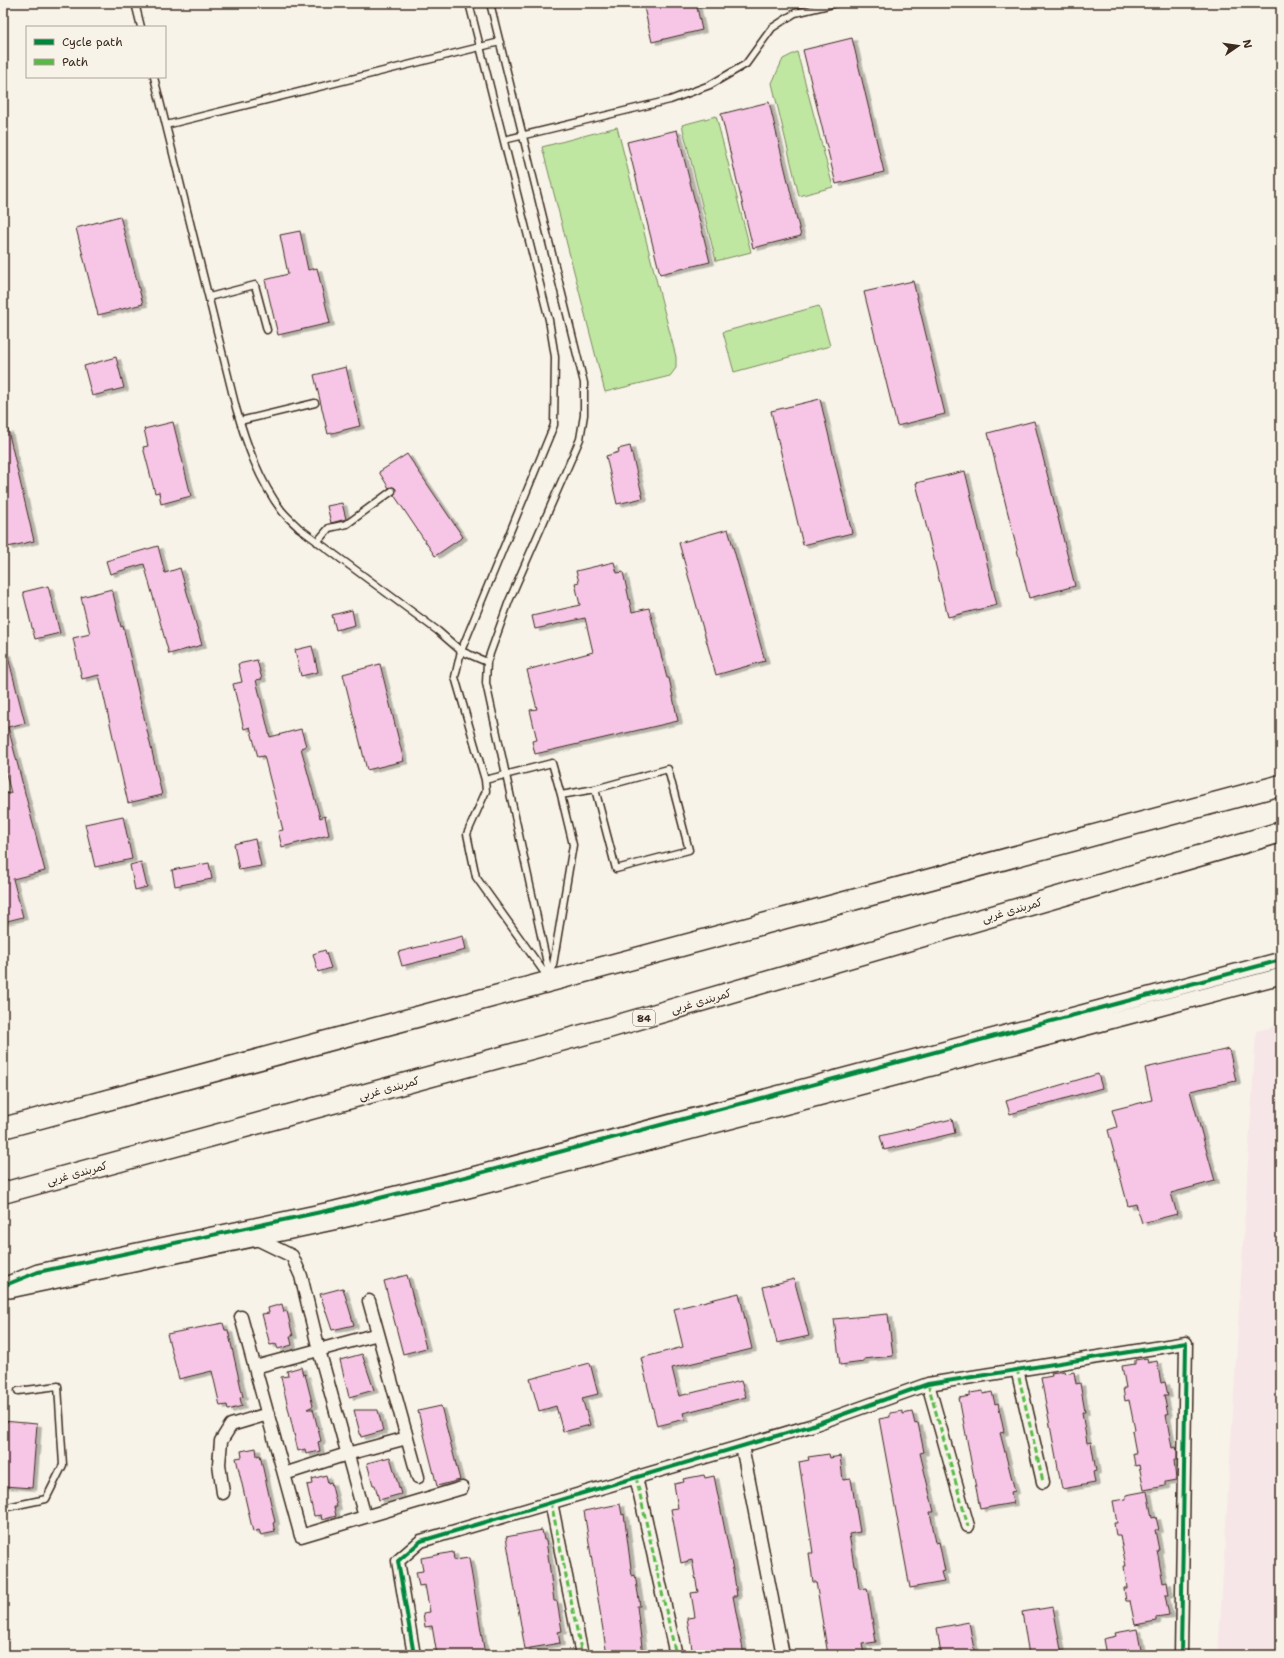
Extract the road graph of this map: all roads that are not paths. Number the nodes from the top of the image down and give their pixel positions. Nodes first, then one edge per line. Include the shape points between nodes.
1 (135, 3) edge
2 (469, 3) edge
3 (490, 3) edge
4 (837, 3) edge
5 (141, 26) edge
6 (500, 42) junction
7 (480, 46) junction
8 (154, 78) edge
9 (166, 125) junction
10 (523, 135) junction
11 (504, 140) junction
12 (209, 297) junction
13 (267, 330) dead end
14 (315, 402) dead end
15 (240, 421) junction
16 (392, 491) dead end
17 (317, 542) junction
18 (461, 651) junction
19 (487, 662) junction
20 (504, 774) junction
21 (485, 780) junction
22 (1281, 785) edge
23 (595, 789) junction
24 (561, 795) junction
25 (1281, 832) edge
26 (1281, 960) edge
27 (1281, 976) edge
28 (550, 980) junction
29 (3, 1128) edge
30 (3, 1193) edge
31 (257, 1238) junction
32 (3, 1286) edge
33 (3, 1291) edge
34 (369, 1301) dead end
35 (241, 1317) dead end
36 (378, 1334) junction
37 (318, 1350) junction
38 (255, 1367) junction
39 (1017, 1369) junction
40 (928, 1384) junction
41 (18, 1391) dead end
42 (268, 1414) junction
43 (407, 1438) junction
44 (742, 1446) junction
45 (347, 1454) junction
46 (284, 1474) junction
47 (418, 1477) dead end
48 (636, 1477) junction
49 (1043, 1482) dead end
50 (462, 1488) dead end
51 (223, 1493) dead end
52 (551, 1502) junction
53 (3, 1508) edge
54 (365, 1517) junction
55 (968, 1526) dead end
56 (414, 1655) edge
57 (582, 1655) edge
58 (676, 1655) edge
59 (783, 1655) edge
60 (1181, 1655) edge

1 - 5 lane
2 - 7 lane
3 - 6 lane
4 - 10 lane via 789,16 772,28 746,64 710,85 670,100
6 - 7 lane
6 - 10 lane
7 - 9 lane
7 - 11 lane
8 - 9 lane
9 - 12 lane
10 - 11 lane
10 - 19 lane via 584,383 584,415 580,439 509,601
11 - 18 lane via 549,320 555,357 554,425
12 - 13 lane via 255,285
12 - 15 lane
14 - 15 lane
15 - 17 lane via 249,449 282,511
16 - 17 lane via 347,524 329,528
17 - 18 lane via 438,631
18 - 19 lane
18 - 21 lane via 455,677
19 - 20 lane via 486,683
20 - 21 lane
20 - 24 lane via 552,763
20 - 28 lane
21 - 28 lane via 486,791 468,834 476,877
22 - 28 highway
23 - 23 lane via 668,769 689,850 616,869
23 - 24 lane
24 - 28 lane via 573,845
25 - 30 highway, کمربندی غربی / 84 via 608,1028
26 - 32 street via 465,1177 328,1210 38,1272
27 - 31 street via 468,1190
28 - 29 highway
31 - 33 street
31 - 37 street via 292,1256 301,1276
34 - 36 street
35 - 38 street
36 - 37 street
36 - 43 street
37 - 38 street
37 - 45 street
38 - 42 street
39 - 40 street
39 - 49 street
39 - 60 street via 1186,1343
40 - 44 street via 810,1426
40 - 55 street
41 - 53 lane via 58,1386 63,1465 46,1499
42 - 46 street
42 - 51 street via 231,1425 221,1441 219,1464
43 - 45 street
43 - 47 street
44 - 48 street
44 - 59 street
45 - 46 street
45 - 54 street
46 - 54 street via 301,1536
48 - 52 street
48 - 58 street
50 - 54 street
52 - 56 street via 421,1540 398,1561
52 - 57 street

